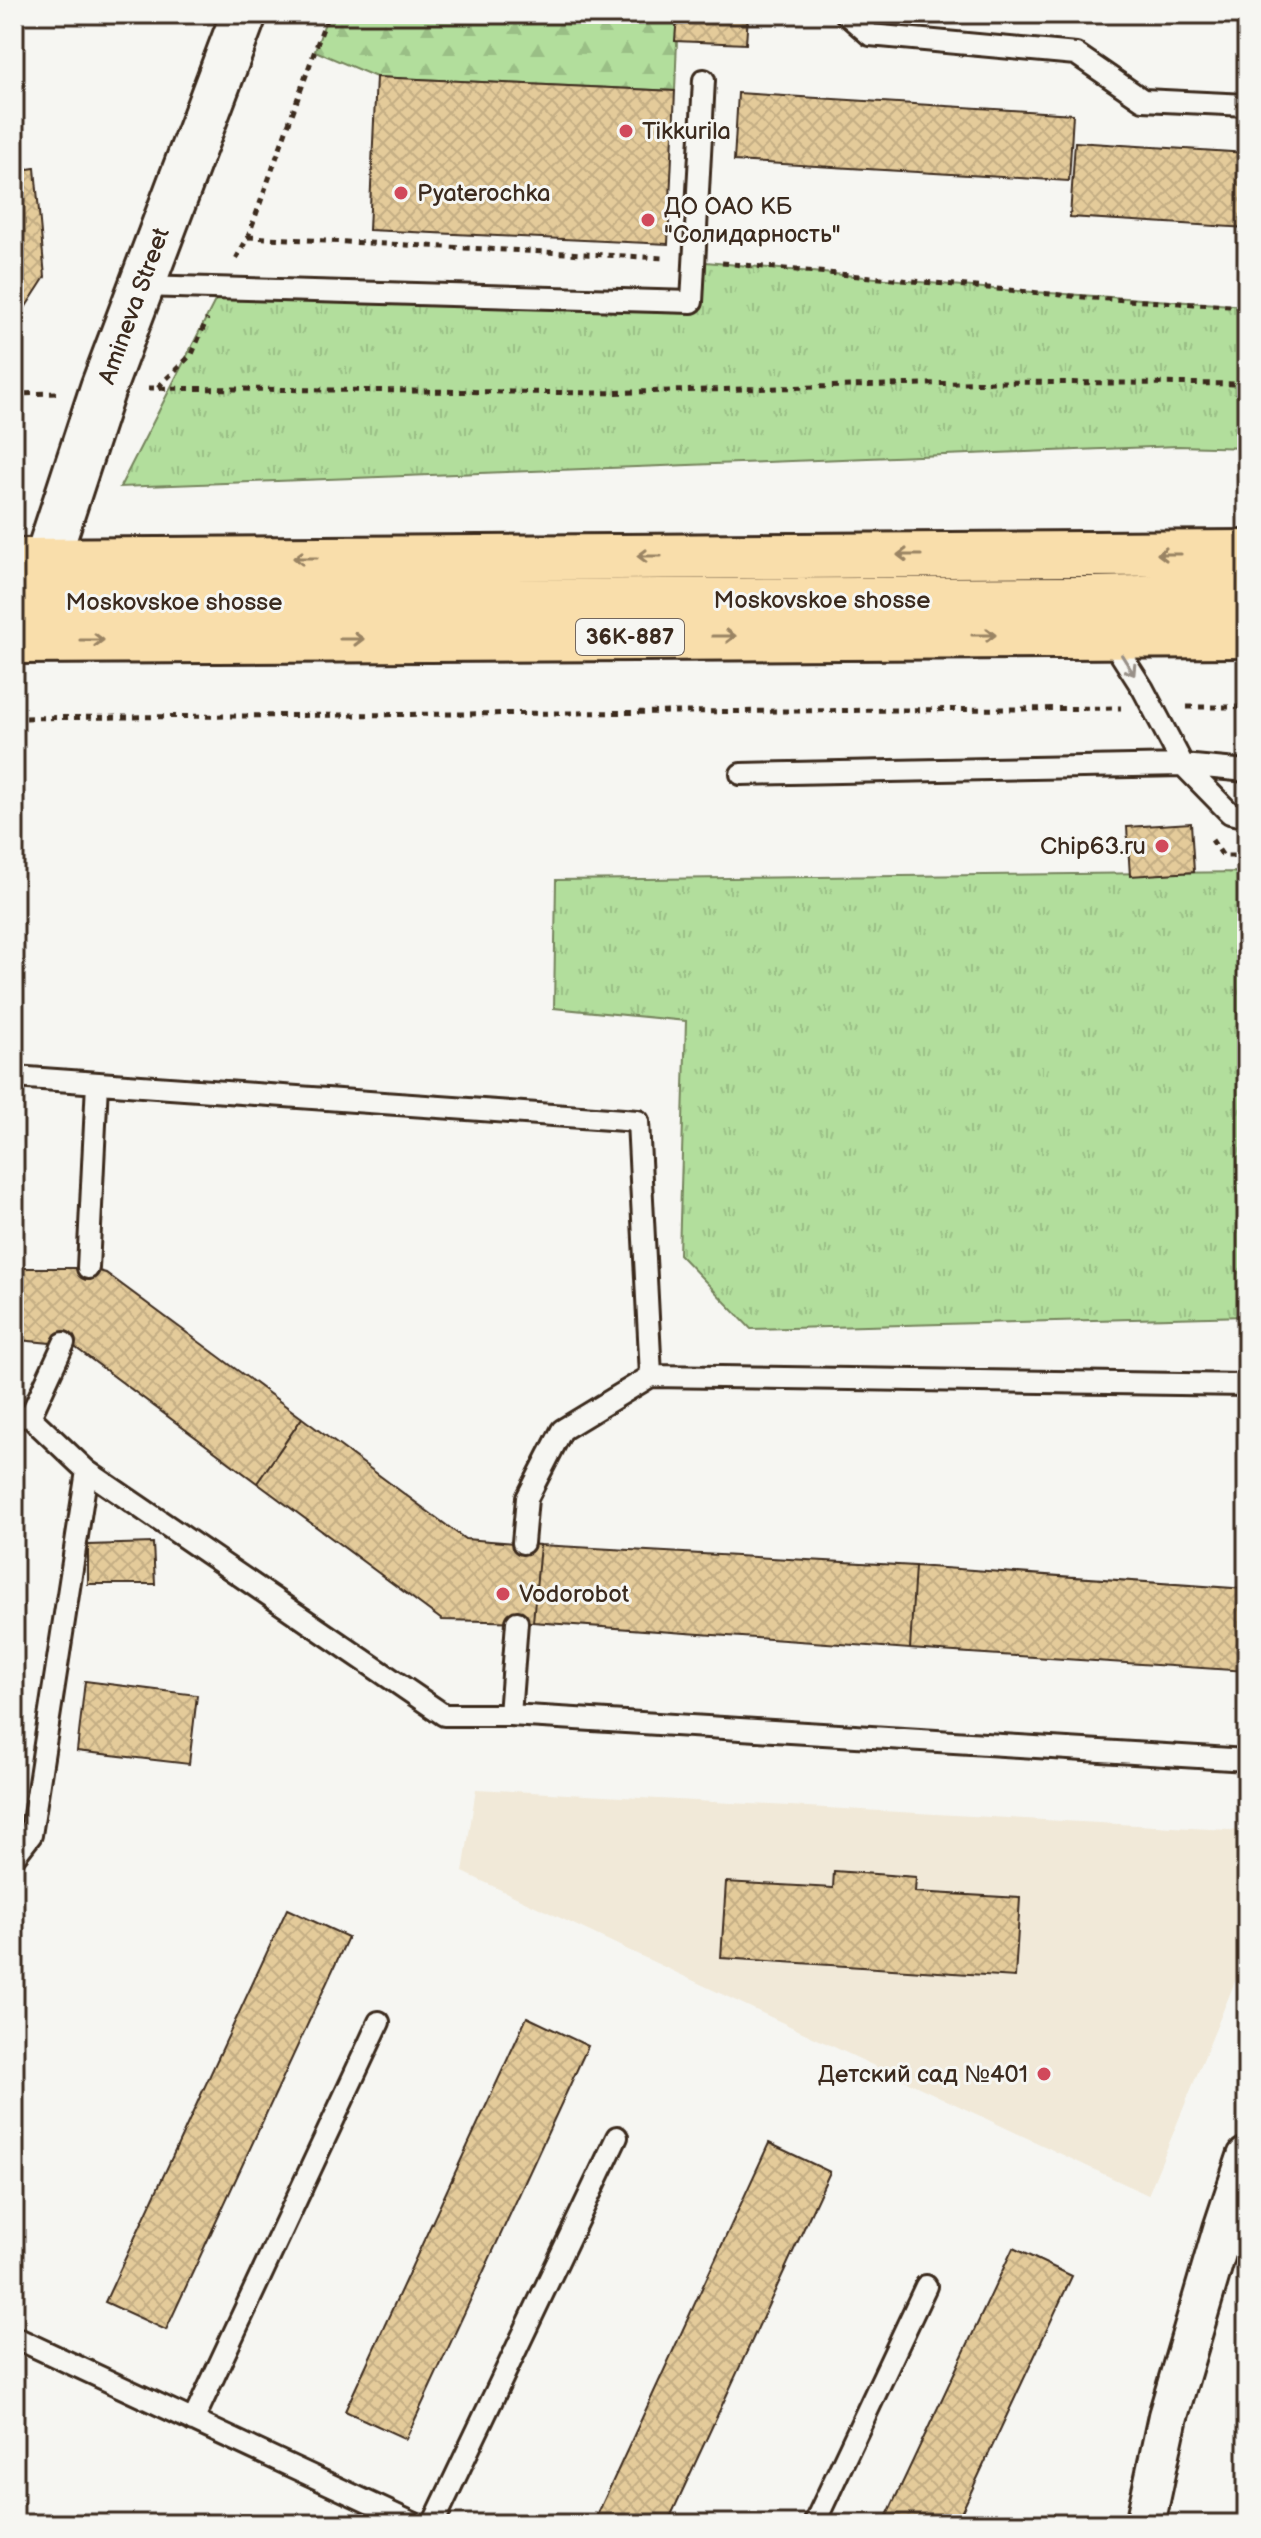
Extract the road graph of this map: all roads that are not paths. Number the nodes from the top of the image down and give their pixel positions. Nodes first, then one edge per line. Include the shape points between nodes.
1 (244, 14) edge
2 (846, 14) edge
3 (704, 80) dead end
4 (1247, 105) edge
5 (141, 286) junction
6 (1247, 553) edge
7 (30, 560) edge
8 (1247, 596) edge
9 (26, 604) edge
10 (1097, 617) junction
11 (1247, 635) edge
12 (14, 641) edge
13 (1183, 765) junction
14 (1247, 771) edge
15 (741, 774) dead end
16 (1247, 817) edge
17 (14, 1077) edge
18 (97, 1083) junction
19 (88, 1268) dead end
20 (64, 1343) dead end
21 (651, 1376) junction
22 (1247, 1385) edge
23 (22, 1416) edge
24 (87, 1471) junction
25 (523, 1543) dead end
26 (517, 1622) dead end
27 (510, 1715) junction
28 (1247, 1760) edge
29 (23, 1834) edge
30 (14, 1857) edge
31 (379, 2022) dead end
32 (617, 2137) dead end
33 (1247, 2157) edge
34 (926, 2286) dead end
35 (14, 2337) edge
36 (193, 2421) junction
37 (415, 2524) edge
38 (433, 2524) edge
39 (814, 2524) edge
40 (1145, 2524) edge

1 - 5 street, Amineva Street
2 - 4 lane via 870,35 1076,54 1143,100
3 - 5 lane via 692,302
5 - 7 street, Amineva Street
6 -> 7 main road, Moskovskoe shosse
7 - 9 street, Amineva Street
8 - 10 main road, Moskovskoe shosse / 36К-887
9 - 10 main road, Moskovskoe shosse / 36К-887
10 - 11 main road, Moskovskoe shosse / 36К-887
12 -> 10 main road, Moskovskoe shosse / 36К-887
10 -> 13 lane
13 - 14 lane
13 - 15 lane
13 - 16 lane via 1230,813
17 - 18 lane
18 - 19 lane
18 - 21 lane via 638,1121
20 - 23 lane
21 - 22 lane
21 - 25 lane via 562,1430 527,1498
23 - 24 lane
24 - 27 lane via 444,1715
24 - 29 lane
26 - 27 lane
27 - 28 lane
29 - 30 lane
31 - 36 lane
32 - 38 lane
33 - 40 street via 1172,2402
34 - 39 lane
35 - 36 lane
36 - 37 lane

